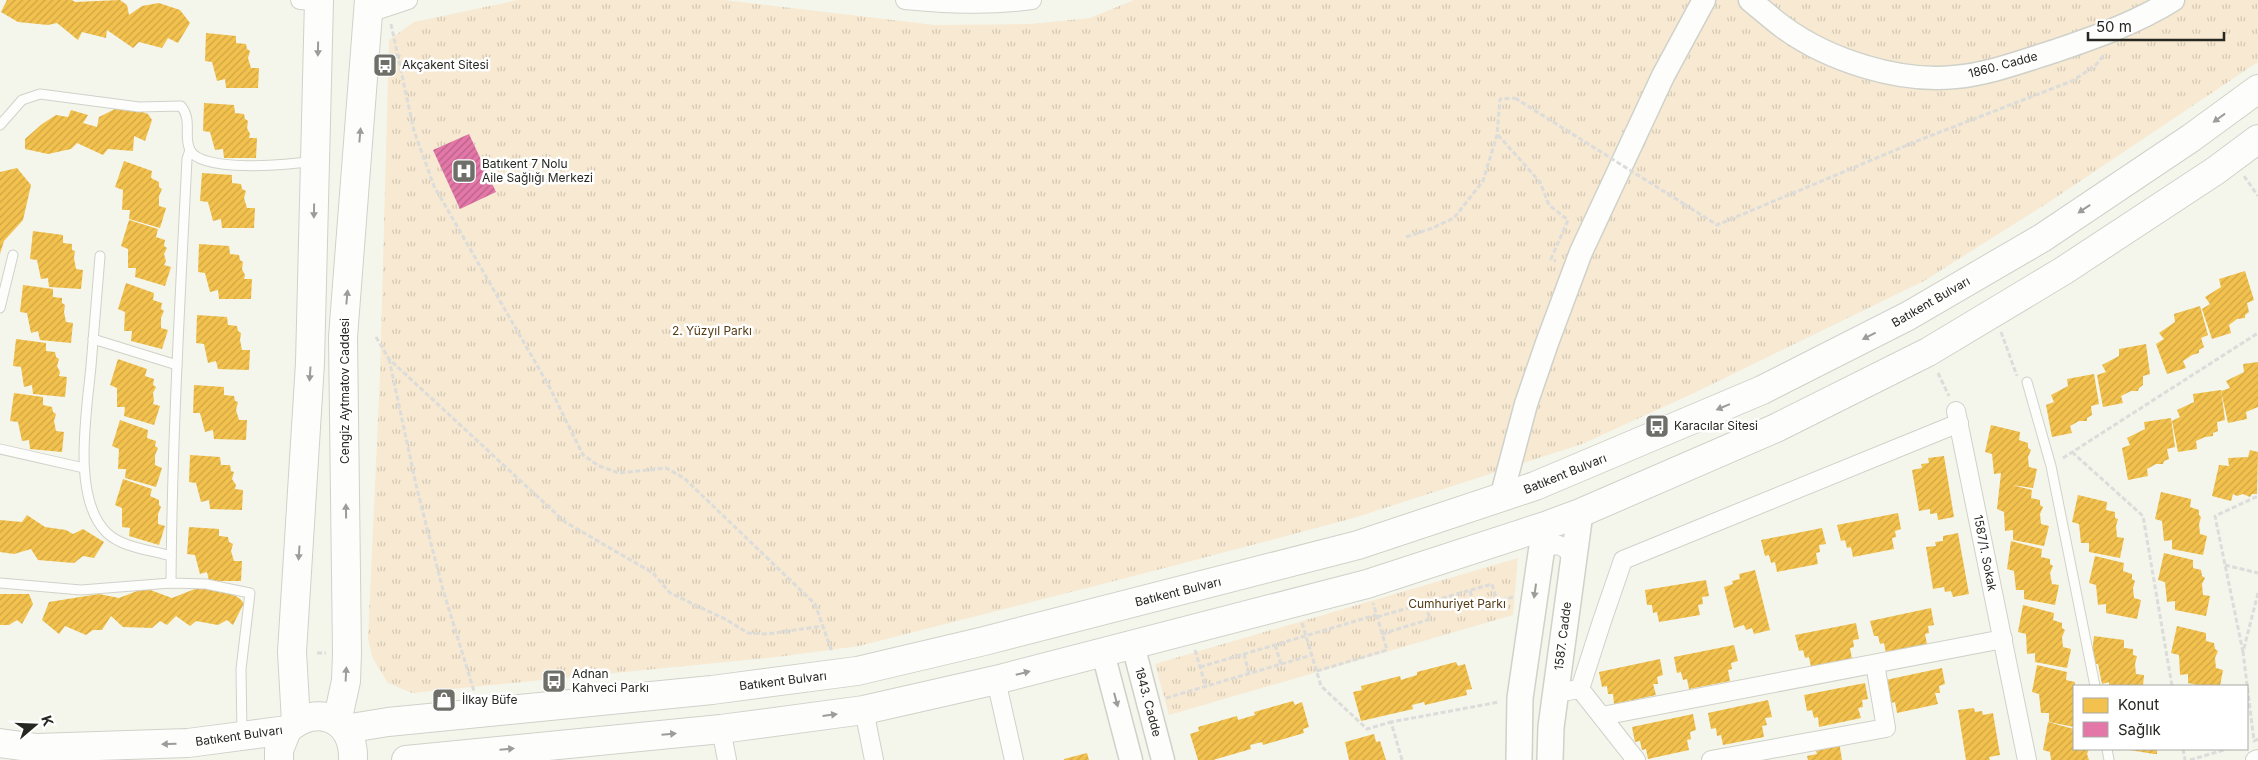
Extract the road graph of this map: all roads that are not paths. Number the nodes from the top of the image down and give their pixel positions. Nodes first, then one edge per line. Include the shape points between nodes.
1 (313, 0) edge
2 (408, 0) edge
3 (905, 0) edge
4 (1032, 0) edge
5 (1704, 0) edge
6 (1750, 0) edge
7 (2173, 0) edge
8 (944, 2) edge
9 (377, 12) edge
10 (2258, 89) edge
11 (0, 125) edge
12 (2258, 139) edge
13 (190, 150) junction
14 (315, 161) junction
15 (13, 255) dead end
16 (100, 256) dead end
17 (0, 308) edge
18 (93, 339) junction
19 (178, 365) junction
20 (2024, 383) road end
21 (0, 449) edge
22 (84, 468) junction
23 (1502, 498) junction
24 (1580, 513) junction
25 (1545, 526) junction
26 (171, 556) junction
27 (1540, 558) junction
28 (1572, 563) junction
29 (0, 583) edge
30 (171, 584) junction
31 (2003, 640) junction
32 (1132, 645) junction
33 (1103, 652) junction
34 (1875, 664) junction
35 (996, 680) junction
36 (2095, 685) edge
37 (1580, 689) junction
38 (1555, 693) junction
39 (864, 710) junction
40 (1602, 716) junction
41 (341, 725) junction
42 (291, 726) junction
43 (720, 729) junction
44 (242, 737) junction
45 (0, 743) edge
46 (279, 760) edge
47 (353, 760) edge
48 (406, 760) edge
49 (727, 760) edge
50 (874, 760) edge
51 (1014, 760) edge
52 (1132, 760) edge
53 (1163, 760) edge
54 (1519, 760) edge
55 (1550, 760) edge
56 (1636, 760) edge
57 (1711, 760) edge
58 (2027, 760) edge

1 -> 14 main road
2 - 9 street
3 - 8 street
4 - 8 street via 983,5
5 - 23 street via 1663,76 1581,252 1529,395
6 - 7 street, 1860. Cadde via 1784,28 1854,63 1935,78 1981,72 2042,55 2123,26
41 -> 9 main road, Cengiz Aytmatov Caddesi via 347,653 344,337
10 -> 23 main road, Batıkent Bulvarı via 2042,238 1908,316 1762,390 1568,474
11 - 13 lane via 22,100 40,94 139,107 181,106 188,119
12 - 24 main road via 2079,261 1928,352 1776,428
13 - 14 lane via 199,159 241,166
13 - 19 lane via 187,158
14 -> 42 main road via 310,363 292,652
15 - 17 lane
16 - 18 lane
18 - 19 lane
18 - 22 lane via 84,430
19 - 26 lane
20 - 36 lane via 2051,466
21 - 22 lane
22 - 26 lane via 96,516 106,532 121,542
23 - 41 main road, Batıkent Bulvarı via 1358,545 857,671 712,690
24 - 25 main road
24 - 28 main road, 1587. Cadde
25 - 27 main road
25 - 32 main road via 1367,584
26 - 30 lane
27 - 28 street via 1549,546 1559,545 1569,551
27 -> 54 main road via 1520,698
28 - 38 main road, 1587. Cadde
29 - 30 lane via 80,590
30 - 44 lane via 206,584 250,593 241,669
31 - 34 street
31 - 37 street, 1587/1. Sokak via 1958,417 1624,560
31 - 58 street, 1587/1. Sokak
32 - 33 main road
32 - 53 street, 1843. Cadde
35 -> 33 main road
33 -> 52 street
34 - 40 street
34 - 57 street via 1886,728
35 - 39 main road
35 - 51 street
37 - 38 street
37 - 40 street
38 - 55 main road, 1587. Cadde
43 -> 39 main road
39 - 50 street
40 - 56 street
41 - 42 main road, Batıkent Bulvarı via 316,716
41 - 47 main road via 350,735
42 - 44 main road, Batıkent Bulvarı
42 - 46 main road via 279,750
48 -> 43 main road
43 - 49 street
44 -> 45 main road, Batıkent Bulvarı via 188,743 37,748

